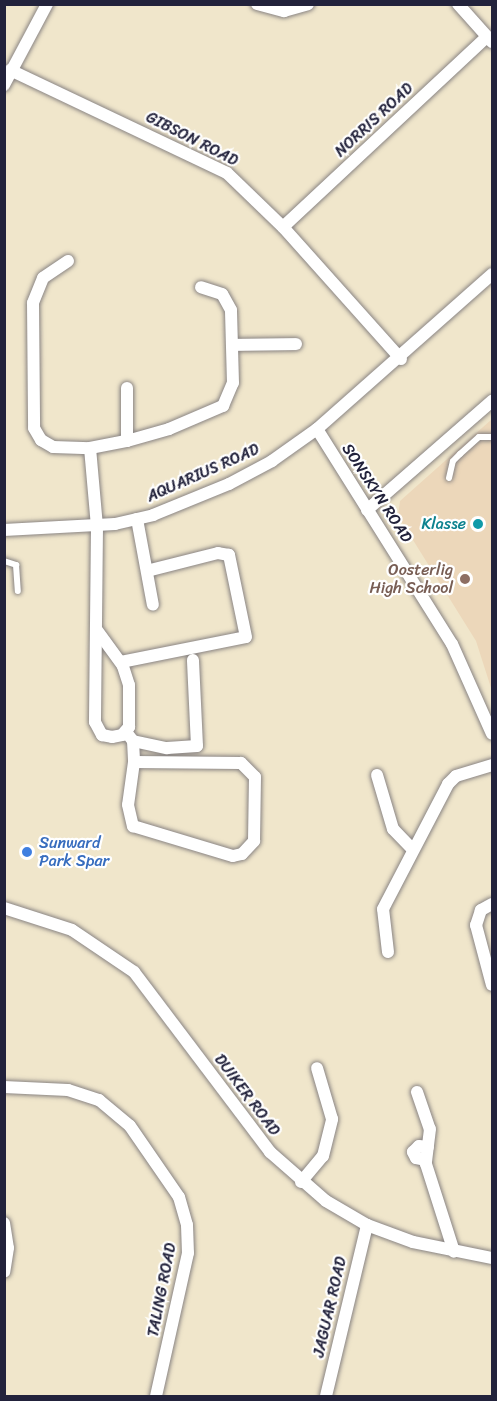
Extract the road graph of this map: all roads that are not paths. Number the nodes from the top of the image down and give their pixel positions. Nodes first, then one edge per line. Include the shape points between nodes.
1 (46, 4) edge
2 (257, 4) edge
3 (308, 4) edge
4 (458, 4) edge
5 (490, 40) edge
6 (10, 70) junction
7 (4, 85) edge
8 (283, 227) junction
9 (68, 261) dead end
10 (492, 274) edge
11 (201, 287) dead end
12 (296, 344) dead end
13 (233, 345) junction
14 (401, 358) junction
15 (127, 388) dead end
16 (492, 400) edge
17 (317, 429) junction
18 (492, 437) edge
19 (128, 441) junction
20 (90, 448) junction
21 (449, 478) dead end
22 (368, 510) junction
23 (137, 519) junction
24 (96, 527) junction
25 (4, 530) edge
26 (4, 561) edge
27 (147, 571) junction
28 (18, 591) dead end
29 (153, 605) dead end
30 (96, 628) junction
31 (193, 660) dead end
32 (121, 662) junction
33 (492, 734) edge
34 (129, 736) junction
35 (134, 762) junction
36 (492, 765) edge
37 (377, 776) dead end
38 (413, 850) junction
39 (492, 904) edge
40 (4, 908) edge
41 (388, 952) dead end
42 (492, 985) edge
43 (317, 1068) dead end
44 (4, 1087) edge
45 (417, 1092) dead end
46 (301, 1182) junction
47 (4, 1223) edge
48 (367, 1225) junction
49 (454, 1252) junction
50 (492, 1258) edge
51 (4, 1272) edge
52 (156, 1396) edge
53 (326, 1396) edge

1 - 6 street
2 - 3 street via 284,11
4 - 5 street
5 - 8 street, NORRIS ROAD
6 - 7 street
6 - 8 street, GIBSON ROAD via 218,168
8 - 14 street, GIBSON ROAD
9 - 20 street via 43,278 35,294 33,420 36,434 46,444
10 - 14 street, AQUARIUS ROAD
11 - 13 street via 218,291 229,303
12 - 13 street
13 - 19 street via 233,383 223,406
14 - 17 street, AQUARIUS ROAD
15 - 19 street
16 - 22 street
17 - 22 street, SONSKYN ROAD
17 - 23 street, AQUARIUS ROAD via 272,461 228,484
18 - 21 lane via 479,437 460,454 453,461
19 - 20 street
20 - 24 street
22 - 33 street, SONSKYN ROAD via 453,644
23 - 24 street, AQUARIUS ROAD
23 - 27 street
24 - 25 street, AQUARIUS ROAD
24 - 30 street
26 - 28 lane via 16,565
27 - 29 street
27 - 32 street via 218,553 228,555 246,637
30 - 32 street
30 - 34 street via 96,728 108,737
31 - 34 street via 197,746 167,748
32 - 34 street via 127,676
34 - 35 street
35 - 35 street via 241,763 255,777 254,841 242,854 233,856 133,826 128,805
36 - 38 street via 453,778
37 - 38 street via 393,829
38 - 41 street via 383,909
39 - 42 street via 481,910 476,925
40 - 46 street, DUIKER ROAD via 72,930 134,972 241,1118
43 - 46 street via 332,1119 322,1156
44 - 52 street, TALING ROAD via 68,1090 99,1100 130,1126 179,1197 187,1225 188,1253
45 - 49 street via 430,1129 427,1153
46 - 48 street, DUIKER ROAD
47 - 51 street via 8,1248
48 - 49 street, DUIKER ROAD
48 - 53 street, JAGUAR ROAD
49 - 50 street, DUIKER ROAD

